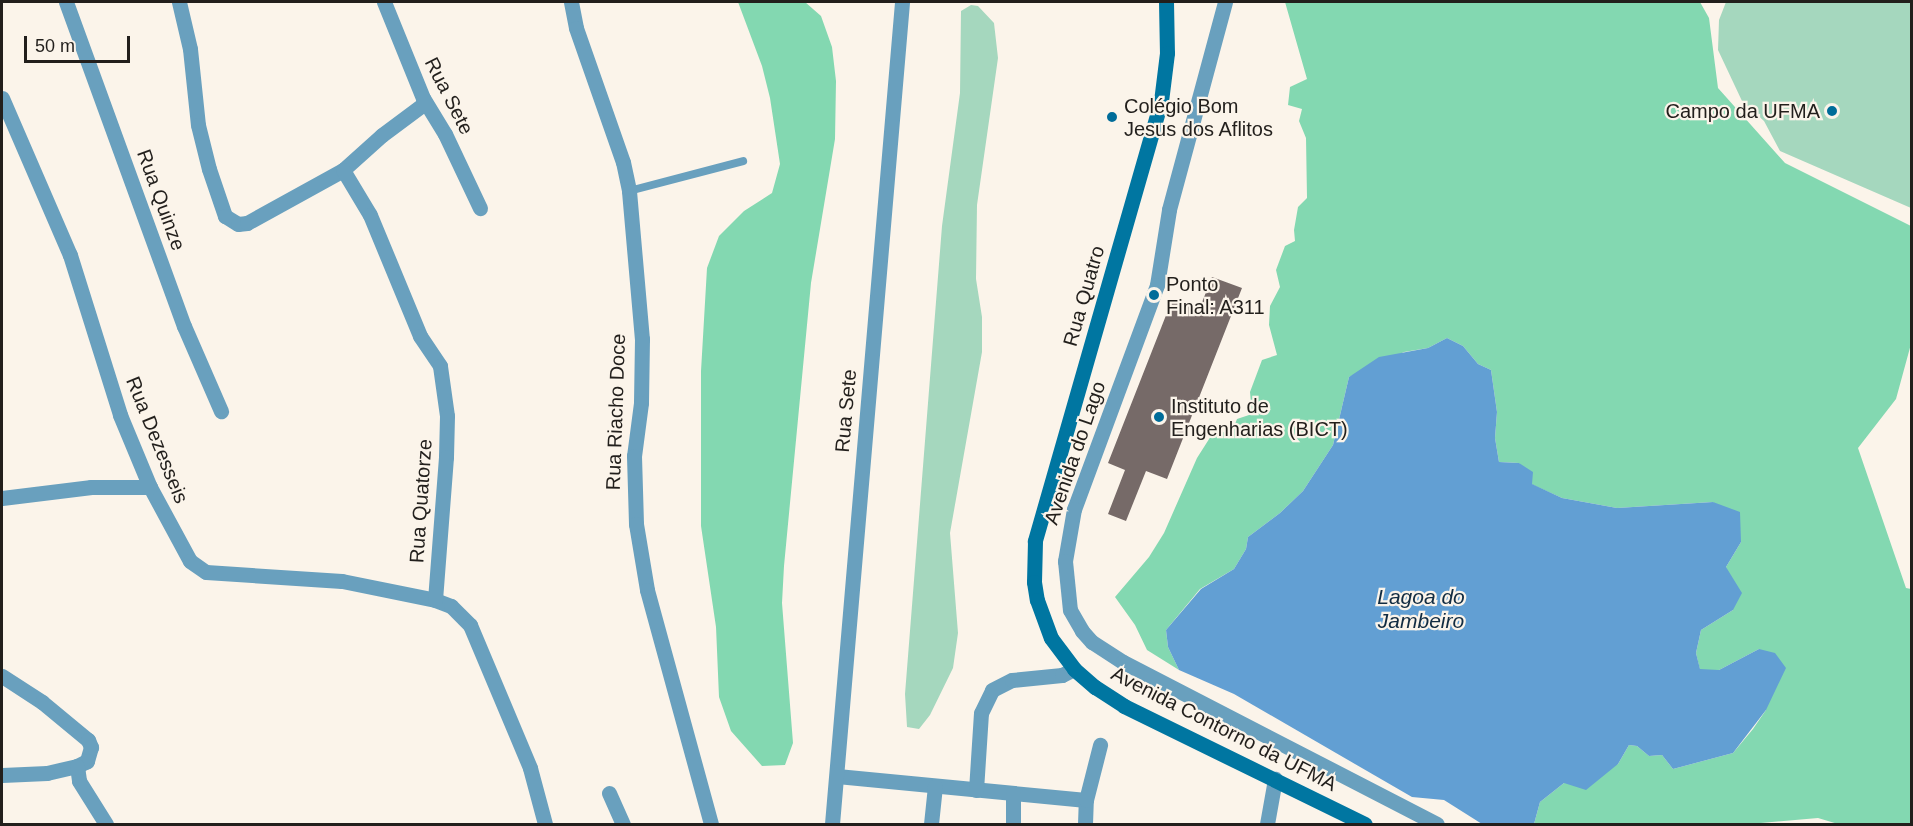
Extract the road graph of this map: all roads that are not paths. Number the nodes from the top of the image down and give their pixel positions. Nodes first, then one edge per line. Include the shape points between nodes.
1 (66, 2) edge
2 (179, 2) edge
3 (384, 2) edge
4 (571, 2) edge
5 (902, 2) edge
6 (1166, 2) edge
7 (1226, 2) edge
8 (2, 98) edge
9 (425, 103) junction
10 (743, 161) dead end
11 (343, 170) junction
12 (629, 191) junction
13 (480, 208) dead end
14 (221, 411) dead end
15 (150, 487) junction
16 (2, 498) edge
17 (435, 600) junction
18 (1037, 600) joint
19 (1074, 669) junction
20 (2, 676) edge
21 (1100, 745) dead end
22 (77, 766) junction
23 (2, 775) edge
24 (837, 776) junction
25 (1275, 779) junction
26 (935, 786) junction
27 (976, 790) junction
28 (609, 793) dead end
29 (1013, 793) junction
30 (1086, 800) junction
31 (1350, 821) edge
32 (106, 825) edge
33 (545, 825) edge
34 (623, 825) edge
35 (711, 825) edge
36 (832, 825) edge
37 (931, 825) edge
38 (1013, 825) edge
39 (1085, 825) edge
40 (1267, 825) edge
41 (1365, 825) edge
42 (1437, 825) edge

1 - 14 street, Rua Quinze via 184,326
2 - 11 street via 190,49 198,125 225,216 238,224 247,224
3 - 9 street, Rua Sete
4 - 12 street, Rua Riacho Doce
5 - 24 street, Rua Sete
6 - 18 main road, Rua Quatro via 1167,53 1161,101 1039,524 1033,559
7 - 42 street, Avenida do Lago via 1169,210 1157,285 1074,509 1065,561 1067,598 1082,631 1115,657
8 - 15 street, Rua Dezesseis via 70,255 120,415
9 - 11 street
9 - 13 street, Rua Sete via 445,134
10 - 12 lane
11 - 17 street, Rua Quatorze via 370,215 420,336 440,366 447,416
12 - 35 street, Rua Riacho Doce via 642,339 641,403 634,456 636,525 647,590
15 - 16 street via 91,488
15 - 17 street, Rua Dezesseis via 183,551 200,571 342,581
17 - 33 street via 451,606 470,625 530,768
18 - 19 main road, Avenida Contorno da UFMA via 1052,638
19 - 25 main road, Avenida Contorno da UFMA via 1124,706
19 - 27 street via 1062,675 1012,680 992,690 981,713
20 - 22 street via 42,702 88,741 90,755
21 - 30 street
22 - 23 street
22 - 32 street via 79,781
24 - 26 street
24 - 36 street, Rua Sete
25 - 31 main road, Avenida Contorno da UFMA
25 - 40 street
26 - 27 street
26 - 37 street
27 - 29 street
28 - 34 street
29 - 30 street
29 - 38 street
30 - 39 street
31 - 41 main road, Avenida Contorno da UFMA

